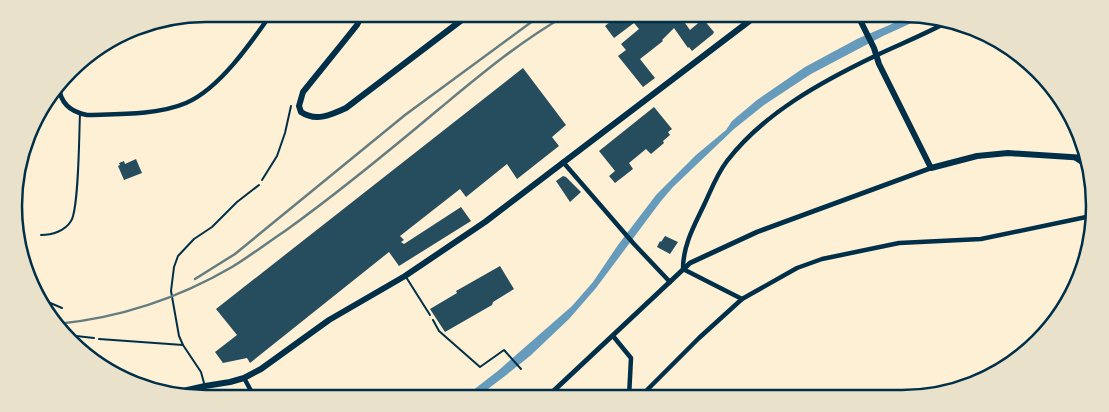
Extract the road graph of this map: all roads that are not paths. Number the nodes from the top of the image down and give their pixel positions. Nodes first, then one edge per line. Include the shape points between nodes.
1 (266, 22) edge
2 (357, 22) edge
3 (459, 22) edge
4 (748, 22) edge
5 (861, 22) edge
6 (940, 26) edge
7 (876, 55) junction
8 (61, 93) edge
9 (80, 114) junction
10 (1075, 158) junction
11 (1080, 158) edge
12 (563, 162) junction
13 (1081, 162) edge
14 (931, 168) junction
15 (258, 185) road end
16 (1086, 217) edge
17 (41, 235) dead end
18 (683, 269) junction
19 (405, 276) junction
20 (670, 282) junction
21 (742, 300) junction
22 (430, 315) road end
23 (613, 336) junction
24 (99, 339) road end
25 (183, 345) junction
26 (244, 378) junction
27 (205, 386) junction
28 (192, 389) edge
29 (251, 390) edge
30 (556, 390) edge
31 (629, 390) edge
32 (647, 390) edge

1 - 9 street via 252,42 207,91 186,103 154,111
2 - 3 main road via 303,92 301,112 314,117 346,108
4 - 12 main road
5 - 7 main road
6 - 7 street
7 - 14 main road
7 - 18 street via 827,80 781,110 748,137 717,177 687,240
8 - 9 street via 67,107
9 - 17 lane via 72,218 60,231
10 - 11 main road
10 - 13 street
10 - 14 main road via 1008,153 977,156
12 - 19 main road via 486,222
12 - 20 street
14 - 18 street via 757,232
15 - 25 lane via 178,256 172,291
16 - 21 street via 981,238 899,244 822,259 798,268
18 - 20 street
18 - 21 street
19 - 22 lane
19 - 26 main road via 338,314
20 - 23 street
21 - 32 street
23 - 30 street
23 - 31 street via 631,358
24 - 25 lane
25 - 27 lane via 201,372
26 - 27 main road
26 - 29 street
27 - 28 main road

